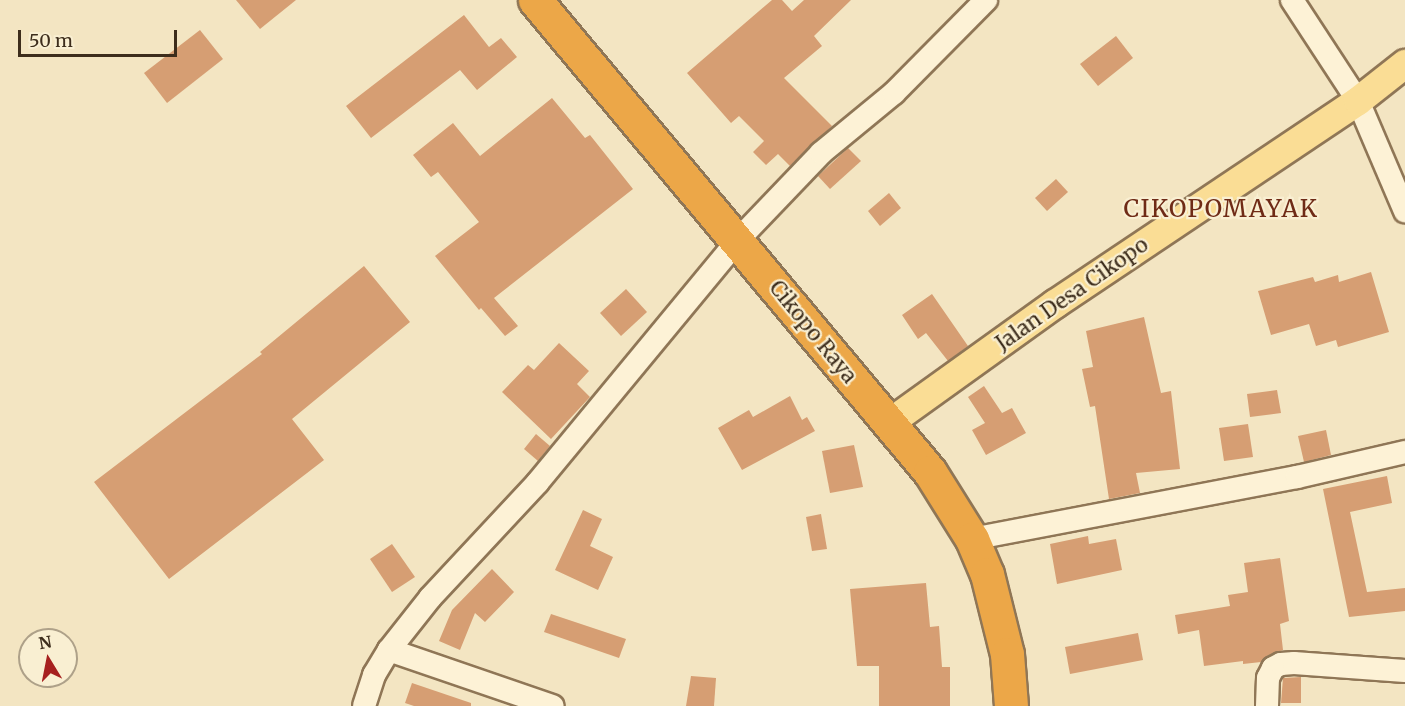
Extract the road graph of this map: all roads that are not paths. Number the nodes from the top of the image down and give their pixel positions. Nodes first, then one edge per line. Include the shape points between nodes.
1 (535, 0) edge
2 (986, 0) edge
3 (1292, 0) edge
4 (1405, 64) edge
5 (1358, 101) junction
6 (1405, 211) edge
7 (738, 240) junction
8 (888, 424) junction
9 (1405, 452) edge
10 (972, 539) junction
11 (389, 651) junction
12 (1405, 671) edge
13 (364, 706) edge
14 (553, 706) edge
15 (1011, 706) edge
16 (1267, 706) edge

1 - 7 highway, Cikopo Raya
2 - 7 street via 894,93 821,153
3 - 5 street
4 - 5 main road, Jalan Desa Cikopo
5 - 6 street
5 - 8 main road, Jalan Desa Cikopo via 1055,304
7 - 8 highway, Cikopo Raya
7 - 11 street via 538,482 430,598
8 - 10 highway, Cikopo Raya via 930,472
9 - 10 street via 1297,477
10 - 15 highway, Cikopo Raya via 999,615
11 - 13 street via 374,675
11 - 14 street
12 - 16 street via 1281,664 1273,668 1268,678

